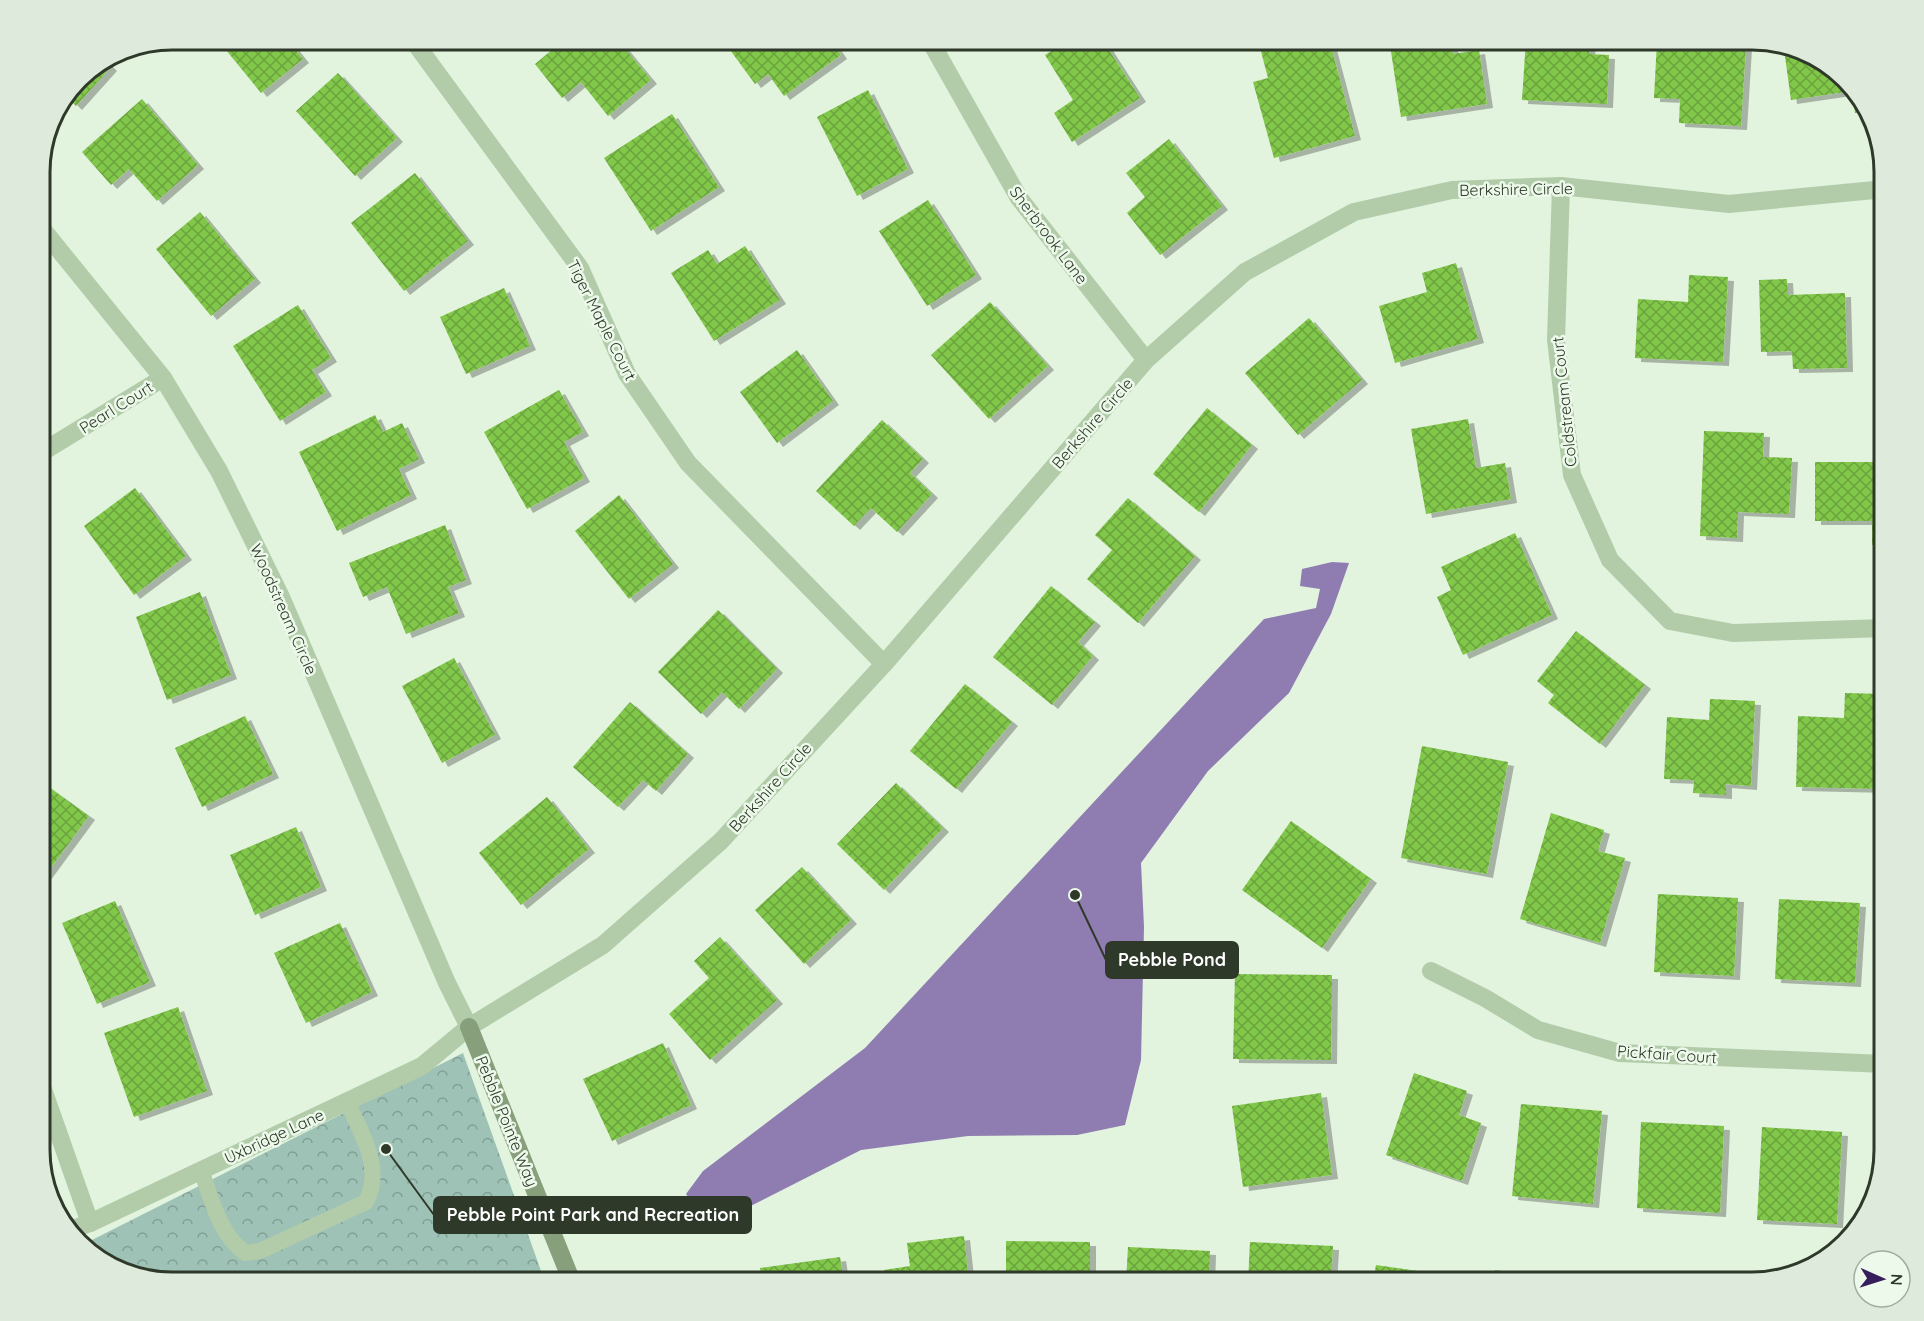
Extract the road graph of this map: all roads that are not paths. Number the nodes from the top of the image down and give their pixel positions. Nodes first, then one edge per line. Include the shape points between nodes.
1 (420, 50) edge
2 (934, 50) edge
3 (1561, 186) junction
4 (1874, 190) edge
5 (50, 239) edge
6 (1146, 360) junction
7 (162, 378) junction
8 (50, 447) edge
9 (1874, 628) edge
10 (884, 664) junction
11 (1431, 971) dead end
12 (469, 1027) junction
13 (1874, 1064) edge
14 (347, 1101) junction
15 (50, 1109) edge
16 (201, 1170) junction
17 (90, 1222) junction
18 (78, 1227) edge
19 (568, 1272) edge

1 - 10 street, Tiger Maple Court via 580,268 627,374 688,463
2 - 6 street, Sherbrook Lane via 1018,198
3 - 4 street, Berkshire Circle via 1729,204
3 - 6 street, Berkshire Circle via 1452,190 1353,212 1245,272
3 - 9 street, Coldstream Court via 1556,340 1572,475 1610,560 1670,621 1733,633
5 - 7 street, Woodstream Circle
6 - 10 street, Berkshire Circle
7 - 8 street, Pearl Court
7 - 12 street, Woodstream Circle via 219,471 281,597
10 - 12 street, Berkshire Circle via 721,841 603,945
11 - 13 street, Pickfair Court via 1538,1030 1620,1053
12 - 14 street, Uxbridge Lane via 422,1066
12 - 19 street, Pebble Pointe Way
14 - 16 street, Uxbridge Lane
14 - 16 lane via 372,1160 371,1192 366,1202 260,1251 245,1253 224,1232
15 - 17 street
16 - 17 street, Uxbridge Lane
17 - 18 street, Uxbridge Lane

